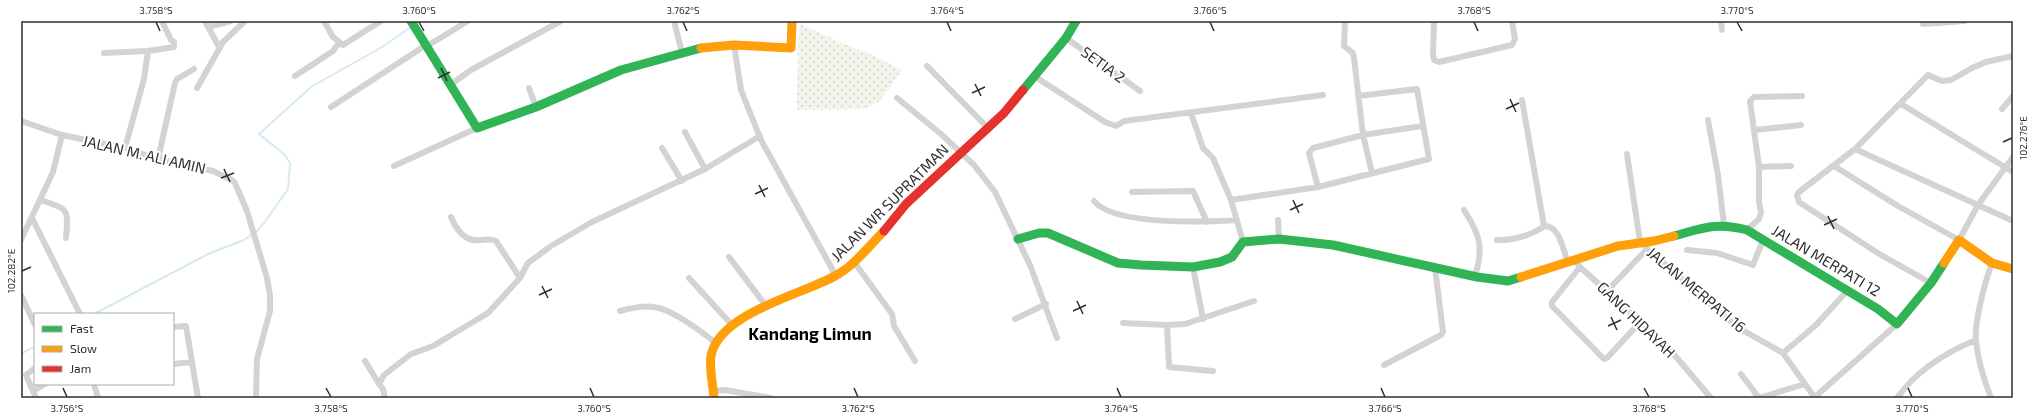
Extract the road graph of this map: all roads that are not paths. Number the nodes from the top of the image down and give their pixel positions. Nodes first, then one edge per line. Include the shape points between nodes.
1 (162, 21) edge
2 (231, 21) edge
3 (245, 21) edge
4 (324, 21) edge
5 (381, 21) edge
6 (468, 21) edge
7 (561, 21) edge
8 (674, 21) edge
9 (792, 21) edge
10 (1076, 21) edge
11 (1345, 21) edge
12 (1434, 21) edge
13 (1512, 21) edge
14 (1721, 21) edge
15 (1965, 21) edge
16 (1957, 22) edge
17 (207, 24) edge
18 (413, 24) edge
19 (1923, 24) dead end
20 (1722, 30) dead end
21 (1066, 38) junction
22 (339, 44) junction
23 (427, 45) junction
24 (734, 45) junction
25 (219, 47) junction
26 (148, 51) junction
27 (104, 53) dead end
28 (682, 53) junction
29 (2013, 56) edge
30 (927, 66) dead end
31 (194, 69) dead end
32 (295, 76) dead end
33 (1034, 76) junction
34 (450, 85) junction
35 (197, 88) dead end
36 (529, 88) dead end
37 (1140, 92) dead end
38 (1357, 94) junction
39 (1323, 95) dead end
40 (1802, 96) dead end
41 (2013, 96) edge
42 (897, 98) dead end
43 (1522, 100) dead end
44 (1901, 104) junction
45 (331, 107) dead end
46 (536, 107) junction
47 (2002, 109) dead end
48 (1191, 113) junction
49 (1708, 120) dead end
50 (21, 121) edge
51 (1800, 125) dead end
52 (1422, 126) junction
53 (478, 128) junction
54 (988, 128) junction
55 (1755, 130) junction
56 (685, 132) dead end
57 (1363, 135) junction
58 (62, 136) junction
59 (760, 136) junction
60 (125, 148) junction
61 (662, 148) dead end
62 (1856, 149) junction
63 (961, 154) junction
64 (1627, 154) dead end
65 (2013, 157) edge
66 (158, 159) junction
67 (394, 166) dead end
68 (1791, 166) dead end
69 (1834, 166) junction
70 (1759, 167) junction
71 (2005, 167) junction
72 (705, 169) junction
73 (2013, 172) edge
74 (1372, 173) junction
75 (682, 181) junction
76 (1318, 187) junction
77 (1132, 192) dead end
78 (41, 200) junction
79 (1231, 200) junction
80 (1094, 201) dead end
81 (1978, 205) junction
82 (1464, 210) dead end
83 (451, 217) dead end
84 (32, 218) junction
85 (1237, 220) junction
86 (1278, 220) dead end
87 (2013, 221) edge
88 (1207, 222) junction
89 (1724, 225) junction
90 (1544, 226) junction
91 (1747, 230) junction
92 (66, 238) dead end
93 (1018, 239) junction
94 (21, 240) edge
95 (1279, 240) junction
96 (1497, 240) dead end
97 (1763, 240) junction
98 (1959, 240) junction
99 (1243, 242) junction
100 (1640, 242) junction
101 (1647, 249) junction
102 (1687, 250) dead end
103 (729, 257) dead end
104 (854, 262) junction
105 (1575, 263) junction
106 (1992, 263) junction
107 (1193, 267) junction
108 (1435, 268) junction
109 (2013, 269) edge
110 (836, 276) junction
111 (1475, 276) junction
112 (520, 278) junction
113 (689, 278) dead end
114 (1931, 283) junction
115 (1607, 291) junction
116 (1847, 291) junction
117 (21, 295) edge
118 (1254, 301) dead end
119 (1046, 304) junction
120 (766, 306) junction
121 (620, 311) dead end
122 (80, 313) edge
123 (1015, 319) dead end
124 (1203, 319) junction
125 (1641, 321) junction
126 (34, 323) edge
127 (1123, 323) dead end
128 (1897, 324) junction
129 (732, 325) junction
130 (1167, 325) junction
131 (174, 327) edge
132 (1057, 338) dead end
133 (1976, 340) junction
134 (716, 343) junction
135 (1782, 353) junction
136 (365, 361) dead end
137 (915, 361) dead end
138 (192, 362) junction
139 (174, 364) edge
140 (1384, 365) dead end
141 (34, 369) edge
142 (1213, 371) dead end
143 (1741, 374) dead end
144 (379, 384) junction
145 (1804, 384) junction
146 (43, 385) edge
147 (94, 385) edge
148 (33, 391) junction
149 (714, 394) edge
150 (1769, 397) edge
151 (1900, 397) edge
152 (36, 398) edge
153 (98, 398) edge
154 (198, 398) edge
155 (256, 398) edge
156 (385, 398) edge
157 (772, 398) edge
158 (1711, 398) edge
159 (1759, 398) edge
160 (1815, 398) edge
161 (1991, 398) edge

1 - 26 street via 175,45 171,49
2 - 17 street
3 - 25 street
4 - 22 street
5 - 22 street via 346,44
6 - 23 street
7 - 34 street via 471,70
8 - 28 street
9 - 24 main road via 791,48
10 - 21 main road, JALAN WR SUPRATMAN
11 - 38 street via 1344,46 1353,53
12 - 13 street via 1433,55 1434,60 1439,62 1512,45 1515,39
14 - 20 street
15 - 16 street
16 - 19 street
17 - 25 street
18 - 23 main road
21 - 33 main road, JALAN WR SUPRATMAN
21 - 37 street, SETIA 2
22 - 32 street via 333,51
23 - 34 main road
23 - 45 street
24 - 28 main road
24 - 59 street via 741,90
25 - 35 street
26 - 27 street
26 - 60 street via 144,78
28 - 46 main road via 621,70
29 - 44 street via 1986,62 1951,80 1942,81 1928,75
30 - 54 street
31 - 66 street via 175,82
33 - 48 street via 1105,122 1116,126 1124,121
33 - 54 main road, JALAN WR SUPRATMAN via 1004,113
34 - 53 main road
36 - 46 street
38 - 52 street via 1416,88
38 - 57 street
39 - 48 street
40 - 55 street via 1751,99
41 - 47 street
42 - 63 street
43 - 90 street
44 - 62 street
44 - 71 street
46 - 53 main road
48 - 79 street via 1203,148 1213,158
49 - 89 street
50 - 58 street, JALAN M. ALI AMIN
51 - 55 street
52 - 57 street
52 - 74 street via 1429,159
53 - 67 street
54 - 63 main road, JALAN WR SUPRATMAN
55 - 70 street
56 - 72 street
57 - 74 street
57 - 76 street via 1311,150 1309,153
58 - 60 street, JALAN M. ALI AMIN
58 - 78 street via 53,172
59 - 72 street
59 - 110 street
60 - 66 street, JALAN M. ALI AMIN
61 - 75 street
62 - 69 street
62 - 81 street
63 - 93 street via 974,165 995,192
63 - 104 main road, JALAN WR SUPRATMAN via 906,204
64 - 100 street, JALAN MERPATI 16
65 - 71 street
66 - 155 street, JALAN M. ALI AMIN via 214,171 232,180 239,188 267,278 270,296 270,311 258,359
68 - 70 street
69 - 98 street
69 - 114 street via 1799,192 1799,202 1881,255
70 - 91 street via 1761,212 1759,219
71 - 73 street
71 - 81 street
72 - 75 street
74 - 76 street
75 - 112 street via 636,200 551,246 528,263
76 - 79 street
77 - 88 street via 1193,191
78 - 84 street
78 - 92 street via 63,208 66,212
79 - 85 street
80 - 88 street via 1098,206 1118,214 1151,220
81 - 87 street
81 - 98 street
82 - 111 street via 1480,242
83 - 112 street via 456,229 469,238 490,239 496,242
84 - 94 street
84 - 122 street
85 - 88 street
85 - 99 street
86 - 95 street
89 - 91 main road, JALAN MERPATI 12
89 - 100 main road, JALAN MERPATI 12
90 - 96 street via 1526,235
90 - 105 street via 1551,228 1559,236
91 - 97 main road, JALAN MERPATI 12
93 - 107 main road via 1048,233 1118,263
93 - 119 street
95 - 99 main road, JALAN MERPATI 12
95 - 108 main road, JALAN MERPATI 12 via 1333,245
97 - 102 street via 1753,265 1717,253
97 - 116 main road, JALAN MERPATI 12
98 - 106 main road
98 - 114 main road
99 - 107 main road via 1232,257
100 - 101 street, JALAN MERPATI 16
100 - 105 main road, JALAN MERPATI 12 via 1618,246
101 - 115 street
101 - 135 street, JALAN MERPATI 16 via 1737,327
103 - 120 street
104 - 110 main road, JALAN WR SUPRATMAN
104 - 137 street via 892,314 894,326
105 - 111 main road, JALAN MERPATI 12 via 1508,281
105 - 115 street, GANG HIDAYAH
105 - 125 street via 1552,306 1604,359
106 - 109 main road
106 - 133 street via 1980,305
107 - 124 street
108 - 111 main road, JALAN MERPATI 12
108 - 140 street via 1443,332
110 - 120 main road, JALAN WR SUPRATMAN
112 - 144 street via 488,313 433,346 411,354 384,376
113 - 129 street
114 - 128 main road
115 - 125 street, GANG HIDAYAH
116 - 128 main road, JALAN MERPATI 12 via 1878,309
116 - 135 street via 1816,325
117 - 126 street
118 - 124 street
119 - 123 street
119 - 132 street
120 - 129 main road, JALAN WR SUPRATMAN
121 - 134 street via 655,307 678,317
124 - 130 street
125 - 158 street, GANG HIDAYAH via 1666,345
127 - 130 street
128 - 160 street
129 - 134 main road, JALAN WR SUPRATMAN
130 - 142 street via 1169,367
131 - 138 street via 186,326
133 - 151 street via 1940,357 1915,377
133 - 161 street via 1983,377
134 - 149 main road, JALAN WR SUPRATMAN via 712,356
135 - 145 street, JALAN MERPATI 16
136 - 144 street
138 - 139 street
138 - 154 street
141 - 148 street via 26,376
143 - 159 street
144 - 156 street
145 - 150 street
145 - 160 street, JALAN MERPATI 16
146 - 148 street
147 - 153 street
148 - 152 street
149 - 157 street via 725,390
150 - 159 street

